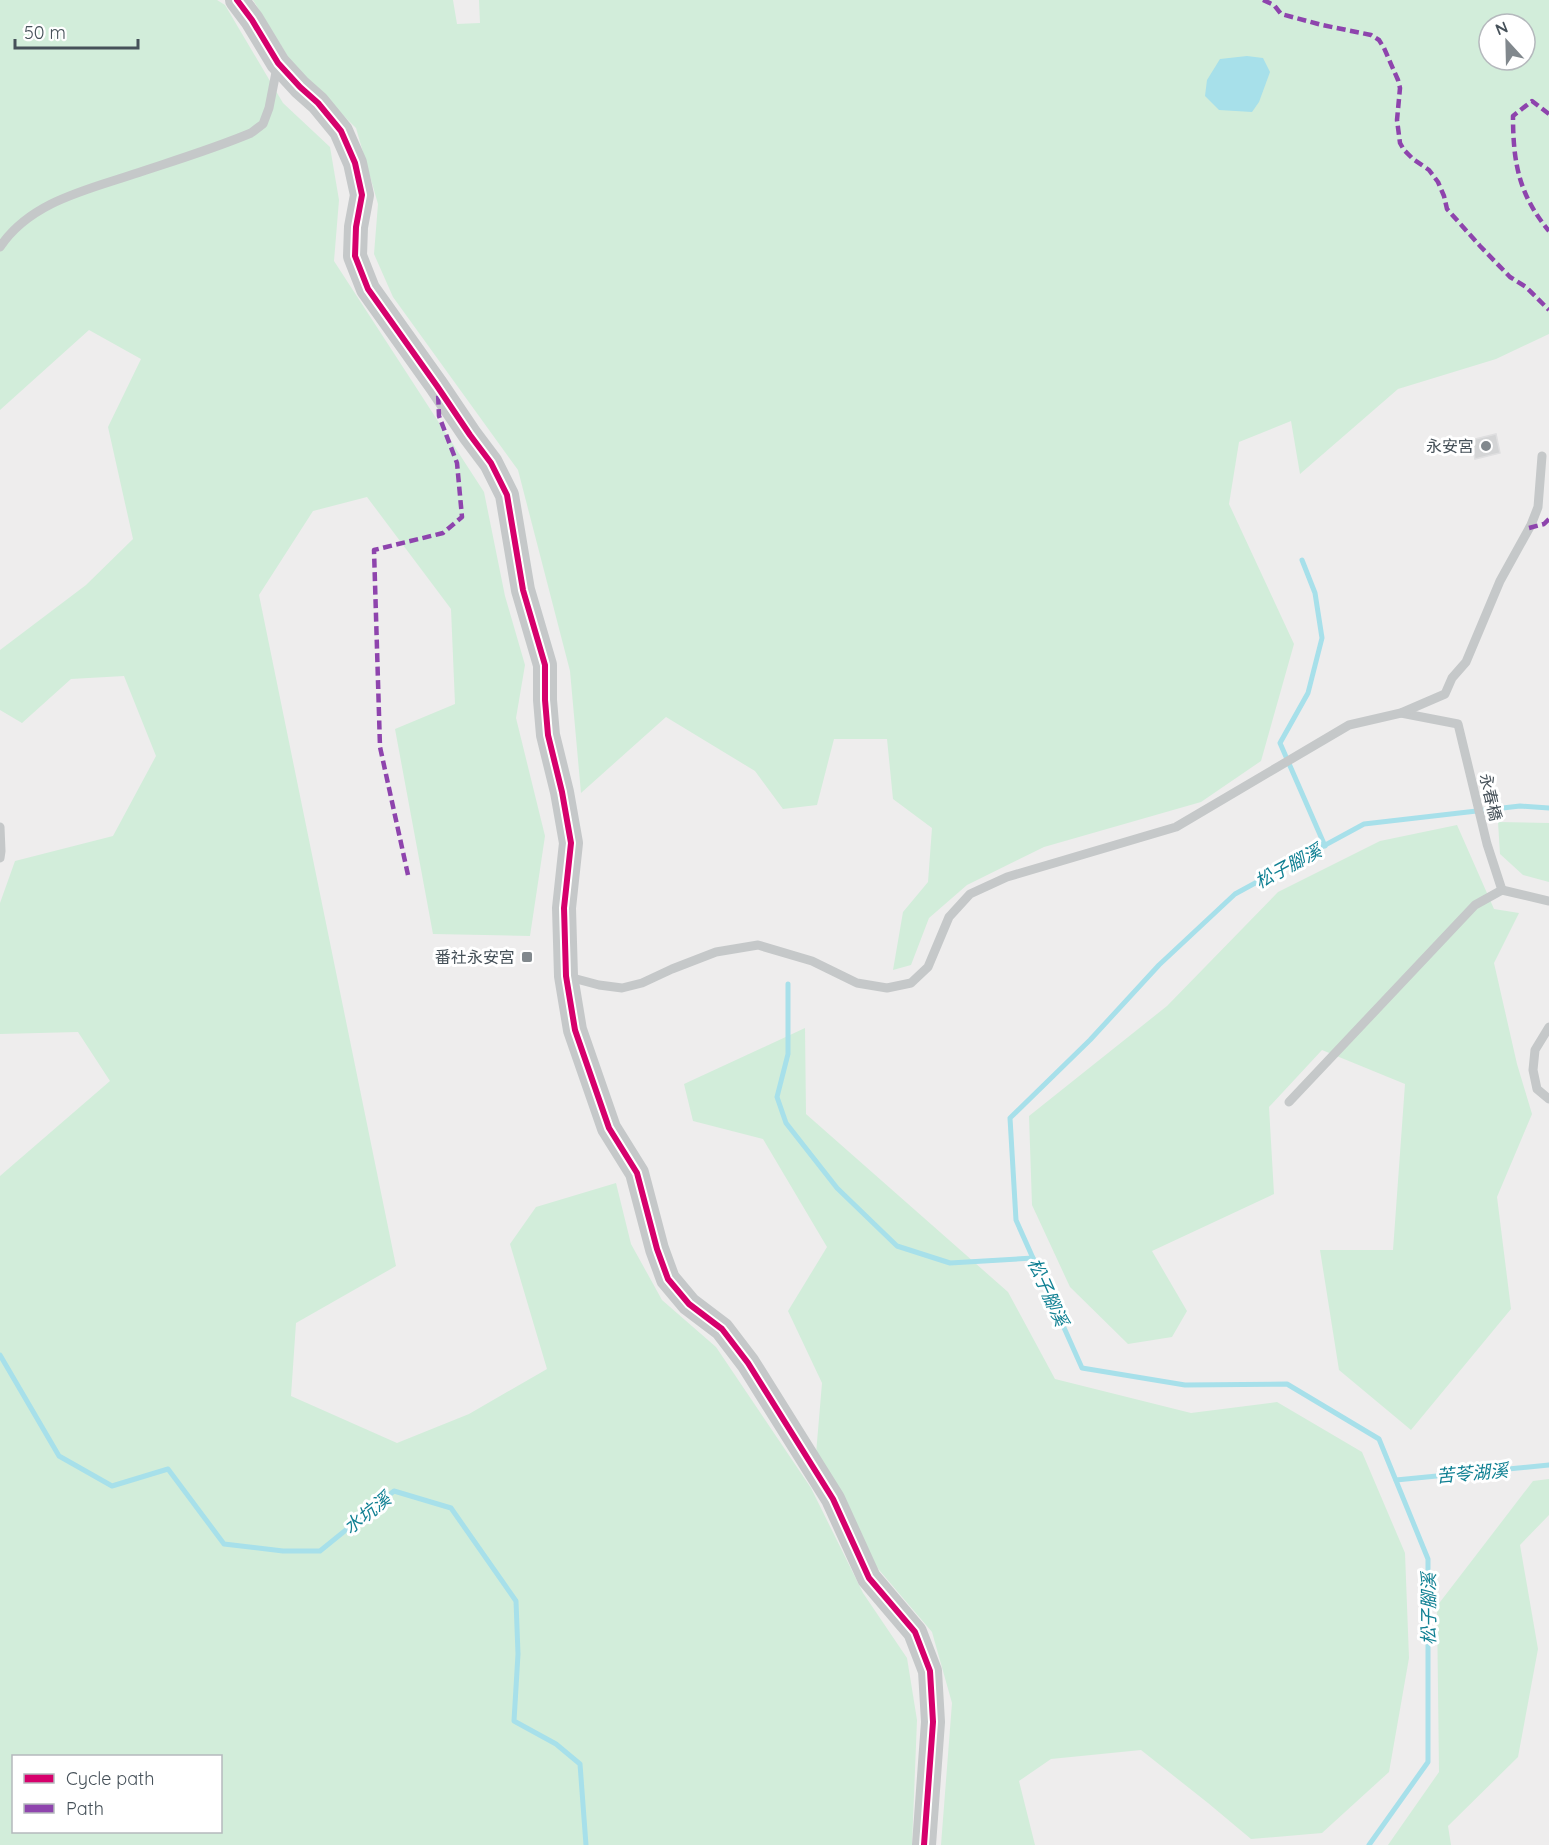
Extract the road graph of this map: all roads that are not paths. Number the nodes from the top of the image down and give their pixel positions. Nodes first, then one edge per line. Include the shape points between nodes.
1 (237, 0) edge
2 (278, 63) junction
3 (0, 247) edge
4 (1542, 456) dead end
5 (1401, 713) junction
6 (0, 827) edge
7 (0, 858) edge
8 (1502, 890) junction
9 (1549, 901) edge
10 (567, 976) junction
11 (1549, 1027) edge
12 (1549, 1099) edge
13 (1289, 1102) dead end
14 (924, 1845) edge

1 - 2 street
2 - 3 lane via 263,124 251,133 62,198 30,216 9,233
2 - 10 street via 341,131 355,163 362,195 355,256 368,289 491,463 507,495 524,590 545,665 548,735 571,843 564,908
4 - 5 lane via 1538,507 1500,581 1466,662 1445,694
5 - 8 lane, 永春橋 via 1458,724
5 - 10 lane via 1349,724 1176,827 1007,876 970,894 949,917 928,967 911,983 887,988 857,983 812,961 758,945 716,952 622,988
6 - 7 lane
8 - 9 lane
8 - 13 lane via 1475,904
10 - 14 street via 575,1030 609,1128 637,1173 668,1279 689,1304 722,1329 748,1363 833,1499 869,1578 915,1632 930,1671 933,1722
11 - 12 lane via 1535,1050 1533,1070 1537,1089

